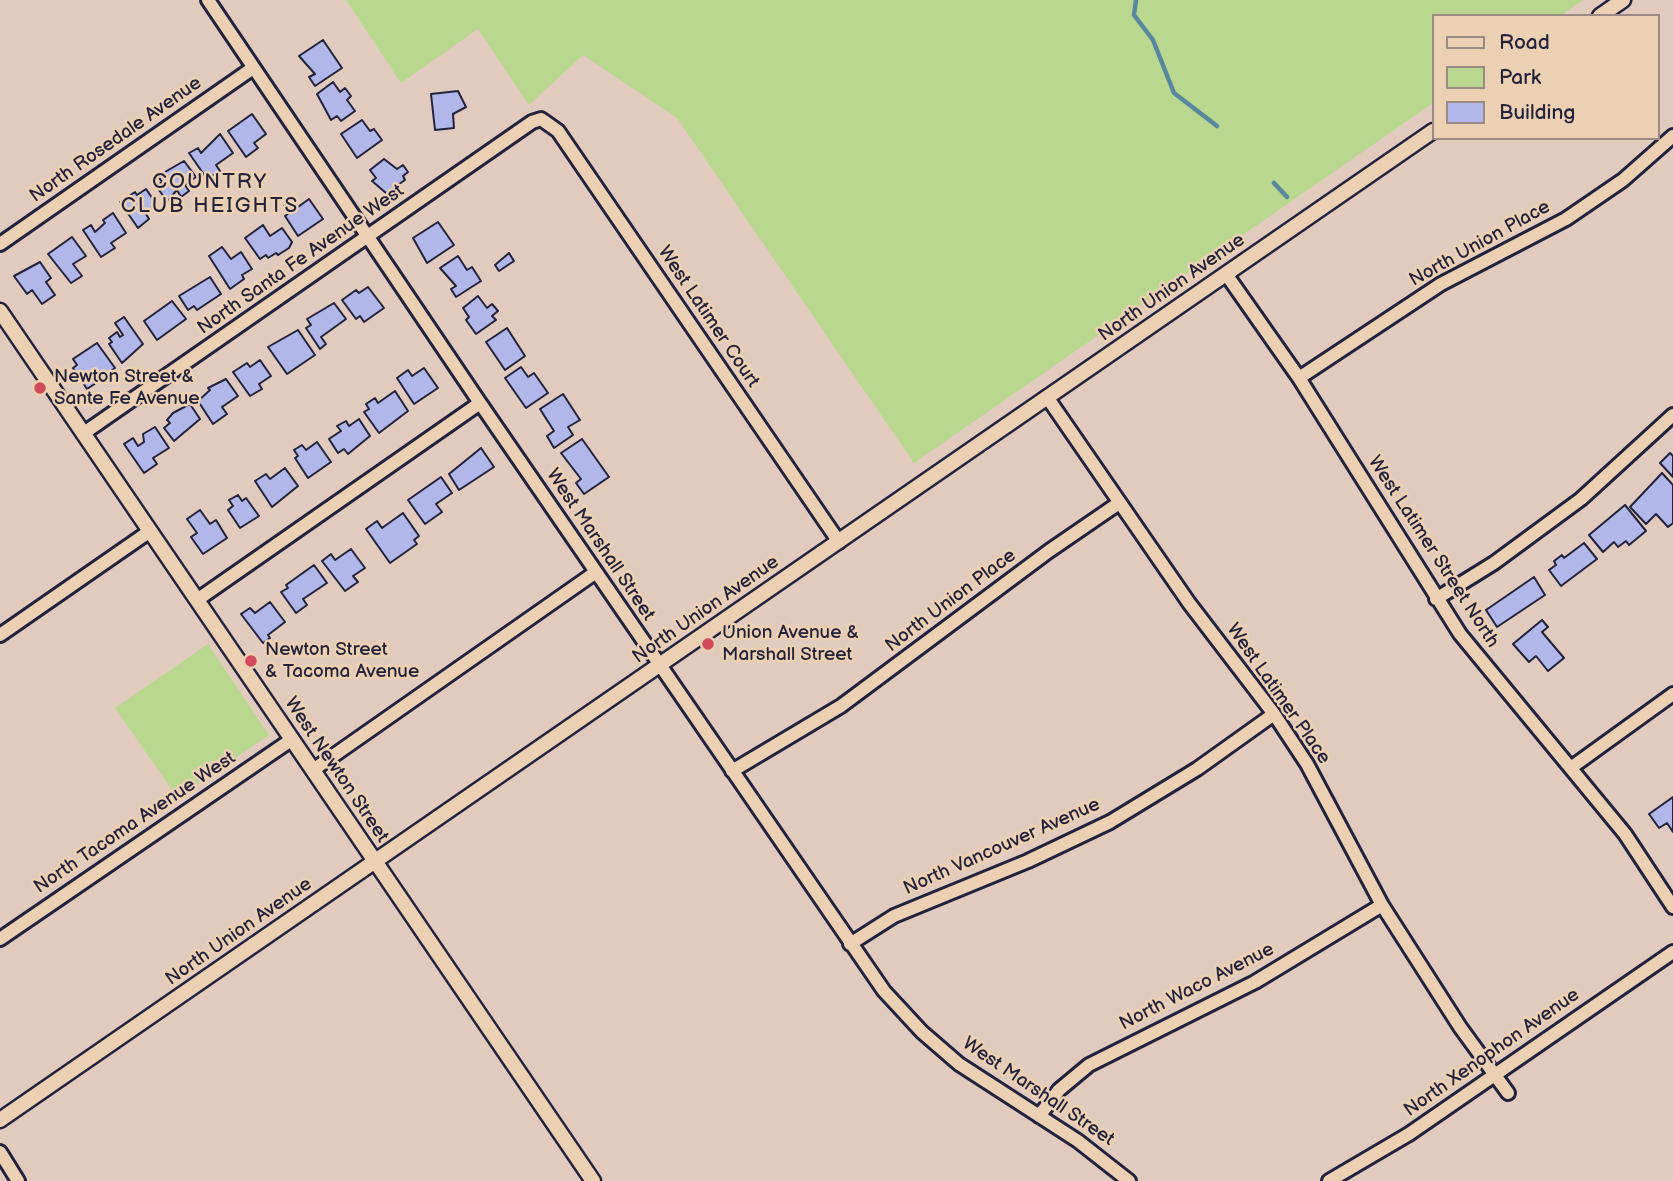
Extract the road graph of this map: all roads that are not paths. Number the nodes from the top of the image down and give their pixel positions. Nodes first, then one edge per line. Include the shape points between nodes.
1 (208, 0) edge
2 (1623, 0) edge
3 (1603, 14) edge
4 (253, 68) junction
5 (541, 119) joint
6 (1432, 132) edge
7 (1673, 136) edge
8 (368, 237) junction
9 (0, 244) edge
10 (1226, 274) junction
11 (3, 320) edge
12 (1299, 378) junction
13 (1047, 397) junction
14 (480, 404) junction
15 (1673, 415) edge
16 (84, 433) junction
17 (1119, 503) junction
18 (150, 531) junction
19 (839, 542) junction
20 (596, 572) junction
21 (1436, 599) junction
22 (197, 600) junction
23 (0, 635) edge
24 (659, 666) junction
25 (1673, 694) edge
26 (1274, 714) junction
27 (291, 740) junction
28 (1572, 767) junction
29 (313, 770) junction
30 (732, 771) junction
31 (375, 861) junction
32 (1382, 905) junction
33 (1673, 908) edge
34 (0, 939) edge
35 (850, 944) junction
36 (1673, 952) edge
37 (1493, 1075) junction
38 (1508, 1093) dead end
39 (1039, 1116) junction
40 (0, 1120) edge
41 (0, 1153) edge
42 (19, 1181) edge
43 (593, 1181) edge
44 (1129, 1181) edge
45 (1329, 1181) edge

1 - 4 street, West Marshall Street
2 - 3 street
4 - 8 street, West Marshall Street
4 - 9 street, North Rosedale Avenue
5 - 8 street, North Santa Fe Avenue West
5 - 19 street, West Latimer Court via 558,131
6 - 10 street, North Union Avenue
7 - 12 street, North Union Place via 1623,180 1566,219 1441,284
8 - 14 street, West Marshall Street
8 - 16 street, North Santa Fe Avenue West
10 - 12 street, West Latimer Street North
10 - 13 street, North Union Avenue
11 - 16 street, West Newton Street
12 - 21 street, West Latimer Street North
13 - 17 street, West Latimer Place
13 - 19 street, North Union Avenue
14 - 20 street, West Marshall Street
14 - 22 street
15 - 21 street via 1581,499
16 - 18 street, West Newton Street
17 - 26 street, West Latimer Place
17 - 30 street, North Union Place via 841,706
18 - 22 street, West Newton Street
18 - 23 street
19 - 24 street, North Union Avenue
20 - 24 street, West Marshall Street
20 - 29 street
21 - 28 street, West Latimer Street North via 1485,667
22 - 27 street, West Newton Street
24 - 30 street, West Marshall Street
24 - 31 street, North Union Avenue
25 - 28 street
26 - 32 street, West Latimer Place via 1312,774
26 - 35 street, North Vancouver Avenue via 1197,769 1110,822 894,916
27 - 29 street, West Newton Street
27 - 34 street, North Tacoma Avenue West
28 - 33 street, West Latimer Street North via 1625,834
29 - 31 street, West Newton Street
30 - 35 street, West Marshall Street
31 - 40 street, North Union Avenue
31 - 43 street, West Newton Street
32 - 37 street, West Latimer Place
32 - 39 street, North Waco Avenue via 1255,982 1089,1065 1059,1090
35 - 39 street, West Marshall Street via 898,1008 943,1051
36 - 37 street, North Xenophon Avenue
37 - 38 street, West Latimer Place
37 - 45 street, North Xenophon Avenue
39 - 44 street, West Marshall Street
41 - 42 street

